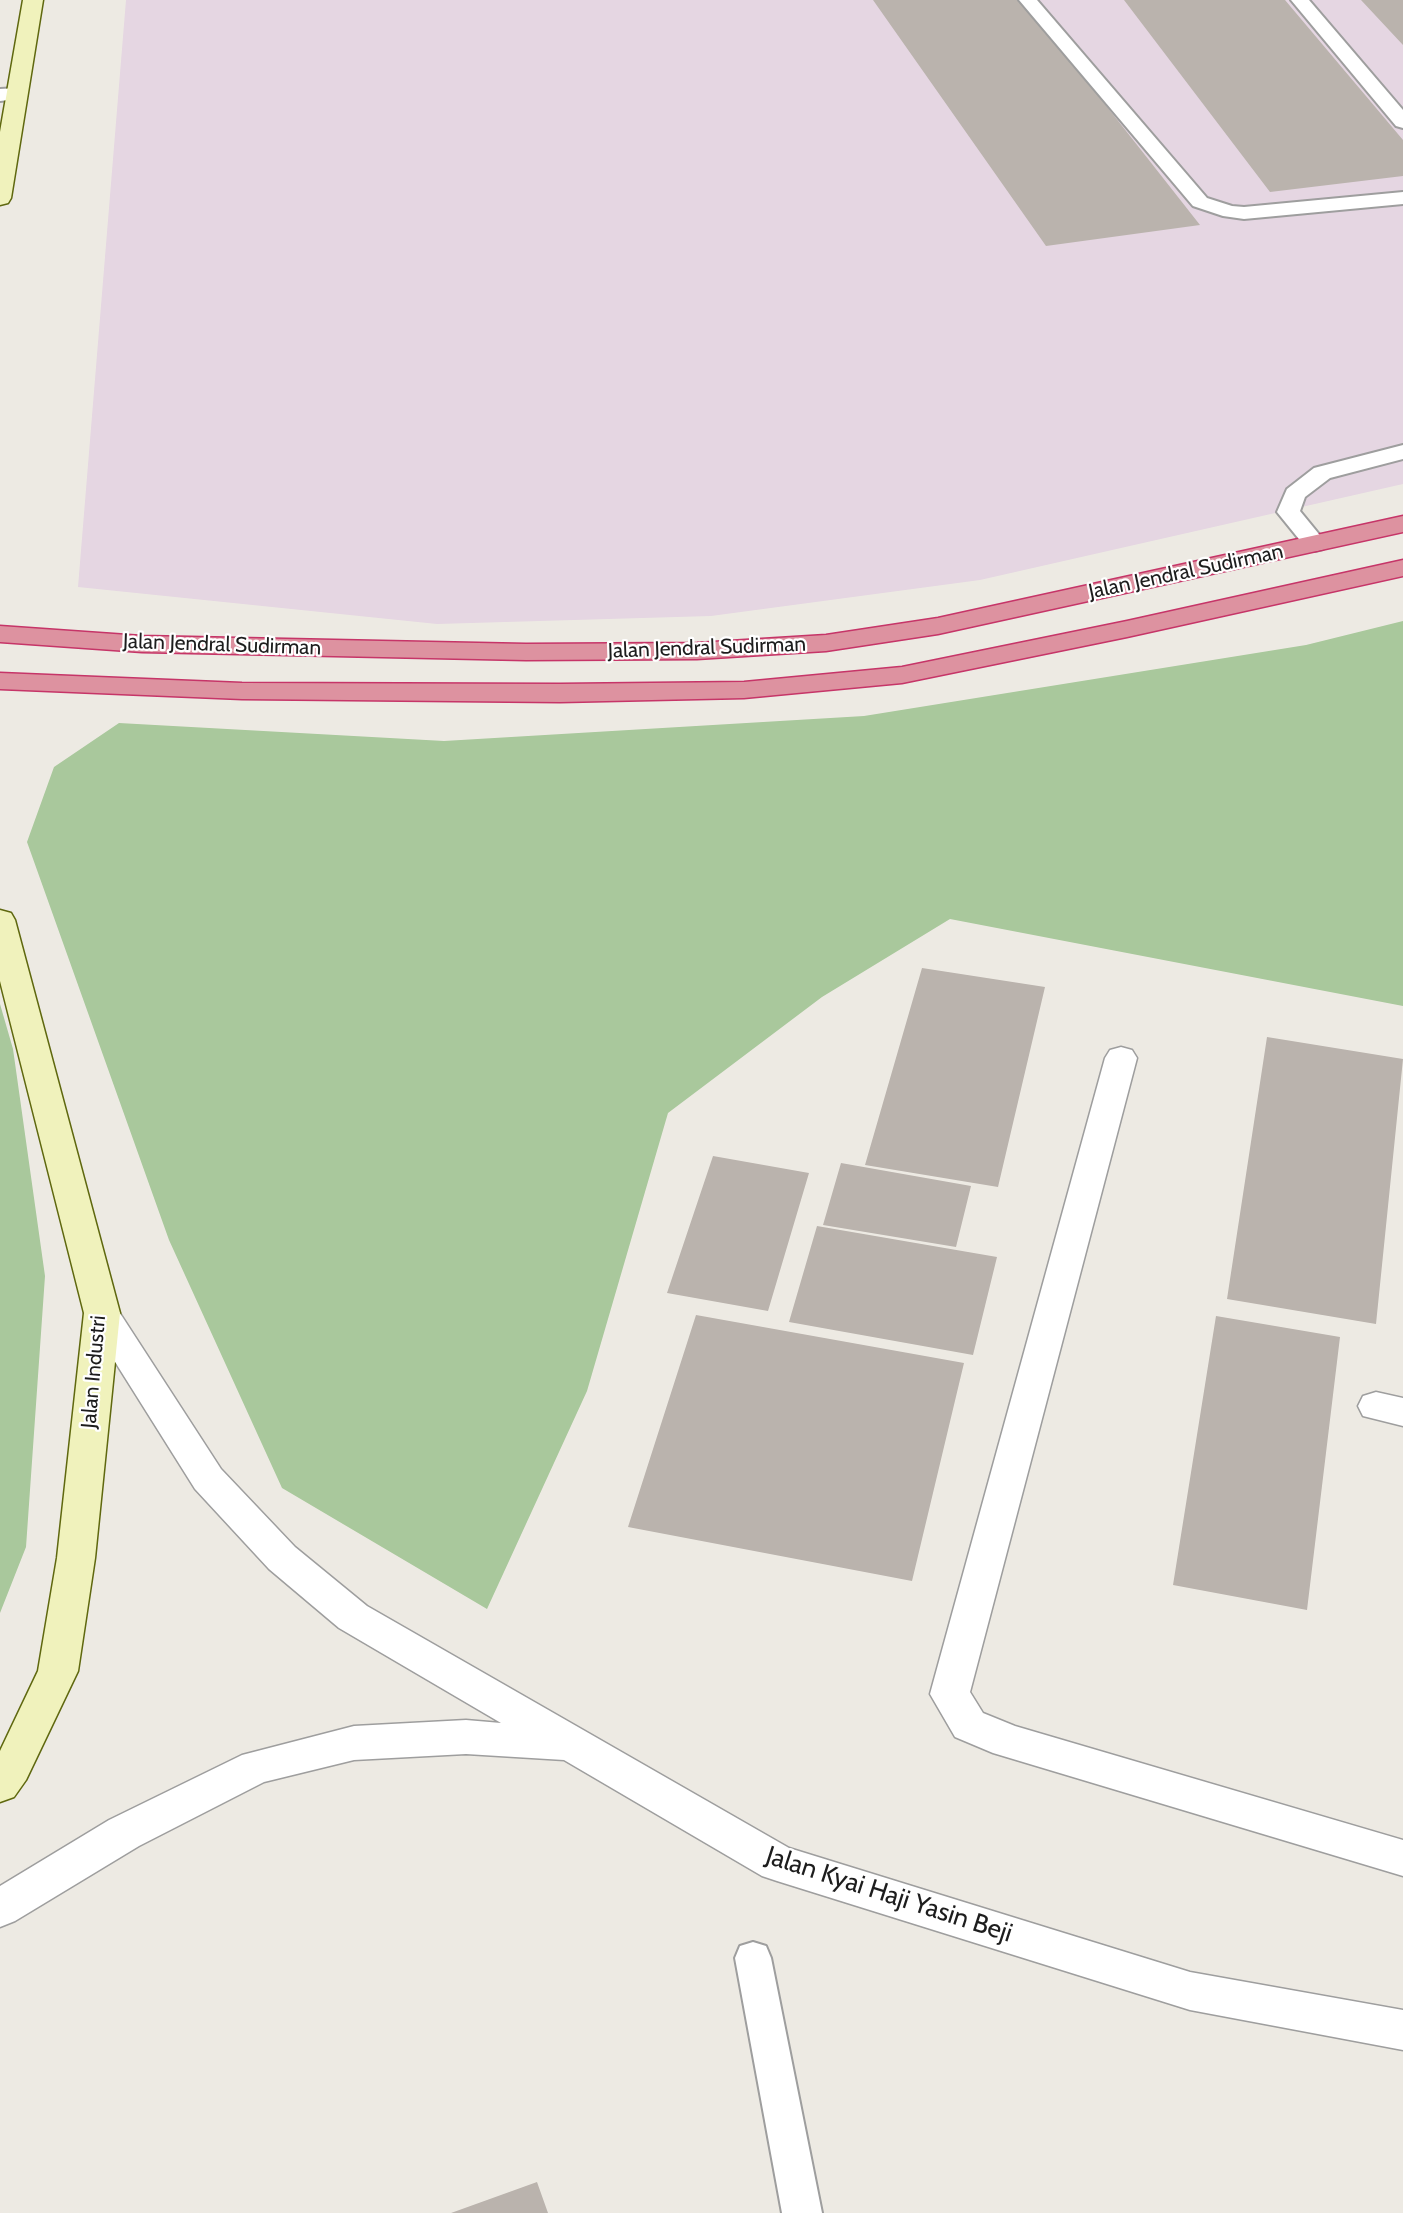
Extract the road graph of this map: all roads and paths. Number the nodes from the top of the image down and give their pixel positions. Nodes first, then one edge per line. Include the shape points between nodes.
1 (33, 0) edge
2 (1028, 0) edge
3 (1300, 0) edge
4 (9, 94) edge
5 (1403, 122) edge
6 (0, 198) edge
7 (1403, 198) edge
8 (1403, 452) edge
9 (1403, 524) edge
10 (1315, 544) junction
11 (1403, 568) edge
12 (0, 634) edge
13 (0, 681) edge
14 (0, 920) edge
15 (1121, 1058) dead end
16 (102, 1313) junction
17 (569, 1744) junction
18 (0, 1785) edge
19 (1403, 1858) edge
20 (0, 1908) edge
21 (753, 1958) dead end
22 (1403, 2030) edge
23 (802, 2213) edge

1 - 4 street
2 - 7 lane via 1200,202 1244,213
3 - 5 lane
4 - 6 street
8 - 10 lane via 1322,473 1295,494 1288,512
9 - 10 highway, Jalan Jendral Sudirman
10 - 12 highway, Jalan Jendral Sudirman via 938,626 802,644 697,651 526,652 142,644
11 - 13 highway, Jalan Jendral Sudirman via 902,675 744,690 242,691
14 - 16 street, Jalan Industri
15 - 19 street via 950,1694 969,1725 1007,1741
16 - 17 street via 208,1479 282,1558 353,1617
16 - 18 street, Jalan Industri via 76,1558 58,1671
17 - 20 street, Jalan Kyai Haji Yasin Beji via 466,1737 354,1743 256,1767 124,1833
17 - 22 street, Jalan Kyai Haji Yasin Beji via 777,1863 1190,1991
21 - 23 lane

